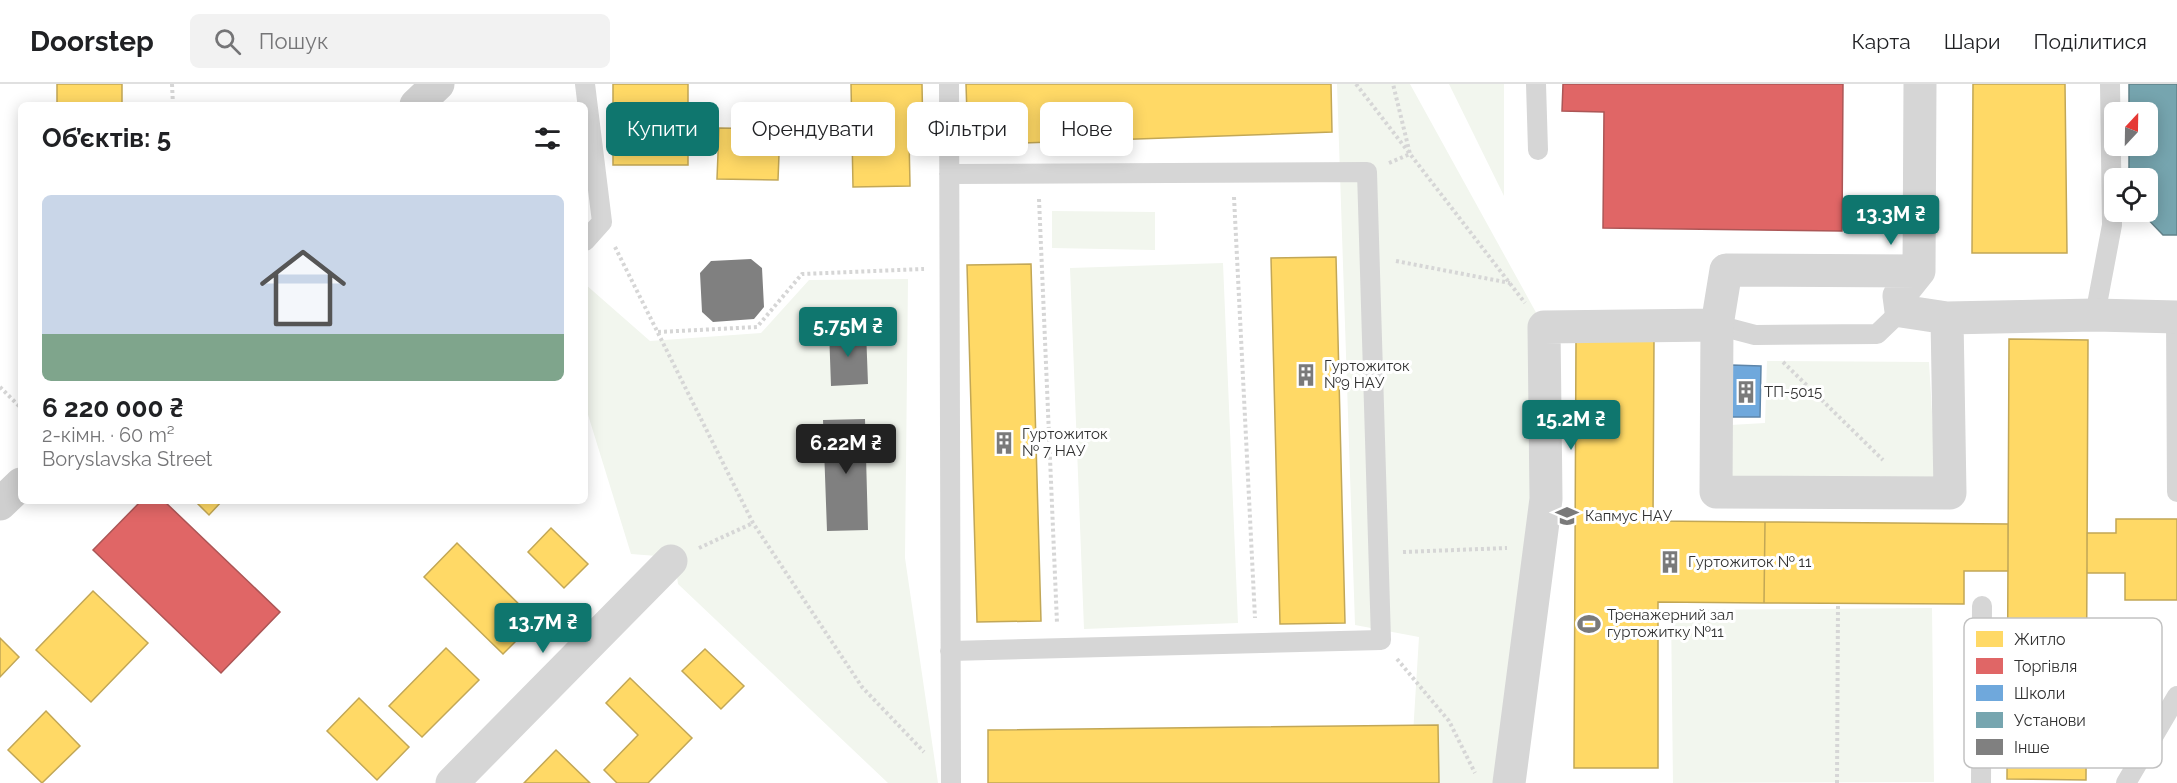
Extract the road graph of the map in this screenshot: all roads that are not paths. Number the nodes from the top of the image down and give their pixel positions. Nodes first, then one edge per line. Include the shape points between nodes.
1 (438, 84) edge
2 (585, 84) edge
3 (949, 84) edge
4 (1536, 84) edge
5 (1920, 84) edge
6 (2110, 84) edge
7 (419, 102) edge
8 (587, 102) edge
9 (588, 108) edge
10 (1538, 150) dead end
11 (949, 174) junction
12 (588, 238) edge
13 (1919, 271) junction
14 (1902, 312) junction
15 (2095, 315) junction
16 (2177, 317) edge
17 (1947, 318) junction
18 (1717, 325) junction
19 (18, 487) edge
20 (2177, 492) edge
21 (0, 504) edge
22 (670, 561) road end
23 (1982, 606) dead end
24 (1982, 618) edge
25 (950, 651) junction
26 (2177, 696) edge
27 (2162, 722) edge
28 (2135, 768) edge
29 (951, 782) edge
30 (453, 783) edge
31 (1509, 783) edge
32 (2126, 783) edge

1 - 7 main road
2 - 8 lane
3 - 11 lane
4 - 10 lane
5 - 13 street
6 - 15 lane via 2112,225
9 - 12 lane via 602,222
11 - 25 lane
11 - 25 lane via 1367,172 1381,640
13 - 14 street via 1899,296
13 - 18 street via 1726,270
14 - 17 street
14 - 18 lane via 1877,334 1755,334
15 - 16 street
15 - 17 street
16 - 20 lane
17 - 18 street via 1950,493 1716,492
18 - 31 street via 1544,327 1546,499
19 - 21 main road
22 - 30 street
23 - 24 lane
25 - 29 lane
26 - 27 lane
28 - 32 lane

